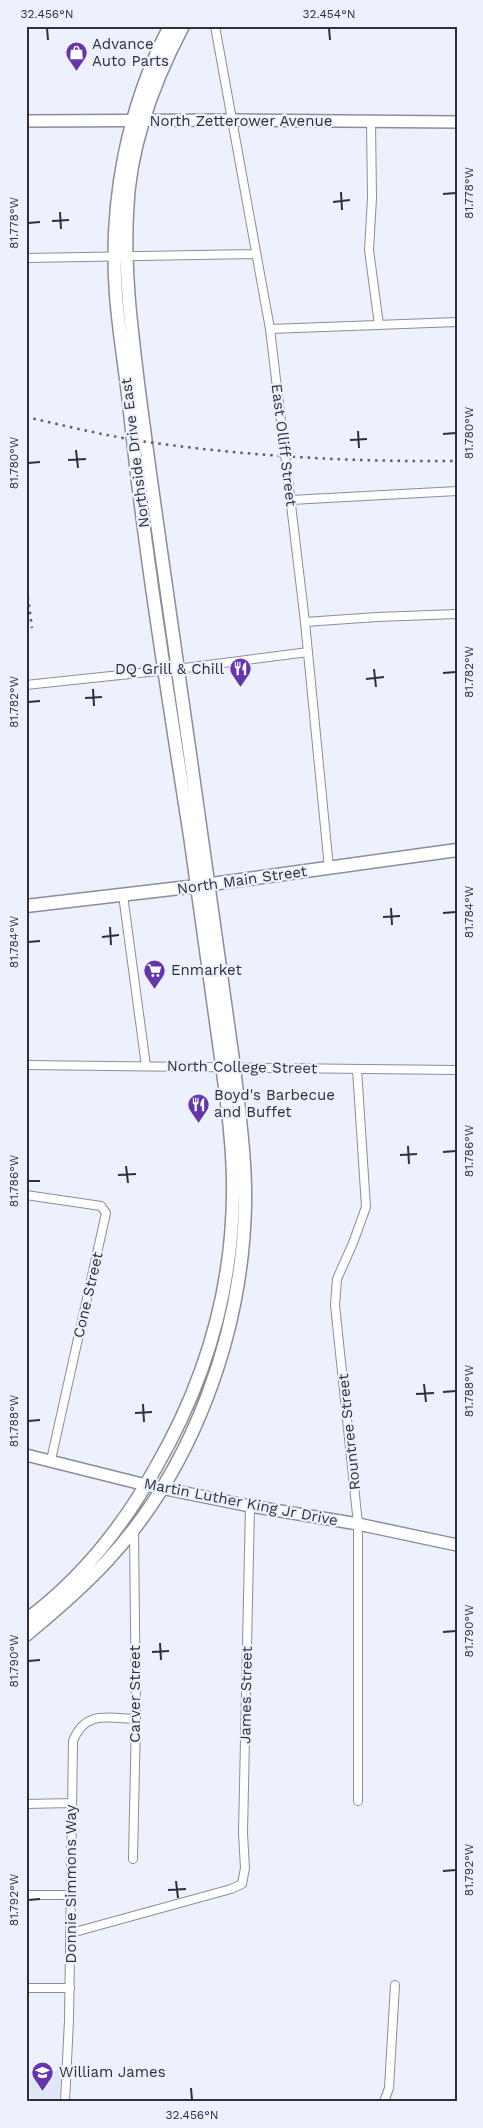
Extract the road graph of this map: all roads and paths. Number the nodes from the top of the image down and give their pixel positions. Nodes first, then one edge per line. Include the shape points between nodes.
1 (170, 26) edge
2 (183, 26) edge
3 (215, 26) edge
4 (233, 120) junction
5 (26, 121) edge
6 (138, 121) junction
7 (371, 122) junction
8 (457, 122) edge
9 (255, 254) junction
10 (120, 257) junction
11 (26, 258) edge
12 (457, 322) edge
13 (379, 325) junction
14 (270, 329) junction
15 (457, 491) edge
16 (291, 500) junction
17 (457, 614) edge
18 (305, 622) junction
19 (308, 652) junction
20 (178, 669) junction
21 (164, 671) junction
22 (26, 685) edge
23 (457, 850) edge
24 (329, 868) junction
25 (203, 885) junction
26 (123, 895) junction
27 (26, 906) edge
28 (26, 1065) edge
29 (146, 1066) junction
30 (228, 1066) junction
31 (357, 1069) junction
32 (457, 1070) edge
33 (26, 1195) edge
34 (26, 1455) edge
35 (51, 1460) junction
36 (146, 1485) junction
37 (162, 1489) junction
38 (250, 1506) junction
39 (358, 1524) junction
40 (134, 1529) junction
41 (457, 1546) edge
42 (26, 1620) edge
43 (26, 1635) edge
44 (136, 1718) junction
45 (358, 1801) dead end
46 (71, 1803) junction
47 (26, 1804) edge
48 (133, 1859) dead end
49 (26, 1895) edge
50 (70, 1895) junction
51 (71, 1934) junction
52 (395, 1985) dead end
53 (26, 1988) edge
54 (70, 1988) junction
55 (65, 2102) edge
56 (384, 2102) edge

1 - 6 main road, Northside Drive East via 144,88
2 - 6 main road, Northside Drive East
3 - 4 street, East Olliff Street
4 - 6 street, North Zetterower Avenue
4 - 7 street, North Zetterower Avenue
4 - 9 street, East Olliff Street
5 - 6 street, North Zetterower Avenue
6 - 10 main road, Northside Drive East
7 - 8 street, North Zetterower Avenue
7 - 13 street via 369,250
9 - 10 street
9 - 14 street, East Olliff Street
10 - 11 street
10 - 20 main road, Northside Drive East
10 - 21 main road, Northside Drive East via 122,346
12 - 13 street
13 - 14 street
14 - 16 street, East Olliff Street
15 - 16 street
16 - 18 street, East Olliff Street
17 - 18 street
18 - 19 street, East Olliff Street
19 - 20 street
19 - 24 street, East Olliff Street
20 - 21 street
20 - 25 main road, Northside Drive East
21 - 22 street
21 - 25 main road, Northside Drive East
23 - 24 main road, North Main Street
24 - 25 main road, North Main Street
25 - 26 main road, North Main Street
25 - 30 main road
26 - 27 main road, North Main Street
26 - 29 street
28 - 29 street, North College Street
29 - 30 street, North College Street
30 - 31 street, North College Street
30 - 36 main road via 233,1195 228,1264 214,1334 198,1383 178,1429
30 - 37 main road via 244,1150 245,1206 239,1274 214,1377 186,1444
31 - 32 street, North College Street
31 - 39 street, Rountree Street via 366,1207 337,1279 335,1305
33 - 35 street, Cone Street via 100,1206 106,1213
34 - 35 street, Martin Luther King Jr Drive
35 - 36 street, Martin Luther King Jr Drive
36 - 37 street, Martin Luther King Jr Drive
36 - 42 main road via 115,1532 78,1573
37 - 38 street, Martin Luther King Jr Drive
37 - 40 main road
38 - 39 street, Martin Luther King Jr Drive
38 - 51 street, James Street via 245,1868 242,1884
39 - 41 street, Martin Luther King Jr Drive
39 - 45 street, Rountree Street
40 - 43 main road via 107,1561
40 - 44 street, Carver Street
44 - 46 street, Donnie Simmons Way via 97,1718 78,1729 72,1741
44 - 48 street, Carver Street
46 - 47 street
46 - 50 street, Donnie Simmons Way
49 - 50 street
50 - 51 street, Donnie Simmons Way
51 - 54 street, Donnie Simmons Way
52 - 56 street via 389,2088
53 - 54 street
54 - 55 street, Donnie Simmons Way

